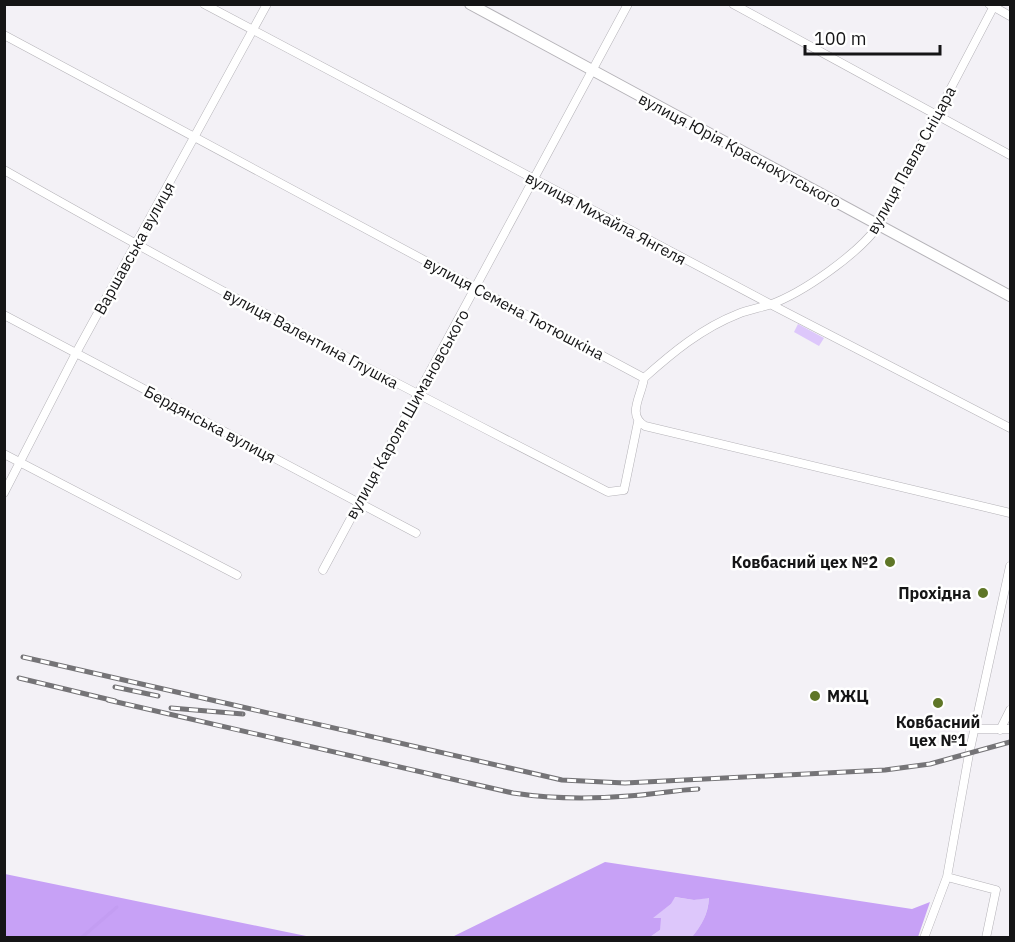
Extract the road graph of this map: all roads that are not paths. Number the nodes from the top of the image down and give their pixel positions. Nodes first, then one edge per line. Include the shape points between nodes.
1 (204, 4) edge
2 (267, 4) edge
3 (470, 4) edge
4 (628, 4) edge
5 (733, 4) edge
6 (992, 5) edge
7 (1011, 16) edge
8 (253, 31) junction
9 (4, 35) edge
10 (593, 70) junction
11 (936, 115) junction
12 (195, 137) junction
13 (1011, 155) edge
14 (4, 170) edge
15 (534, 180) junction
16 (879, 225) junction
17 (135, 245) junction
18 (476, 286) junction
19 (1011, 296) edge
20 (770, 304) junction
21 (4, 315) edge
22 (76, 353) junction
23 (644, 378) junction
24 (418, 394) junction
25 (638, 422) junction
26 (1011, 428) edge
27 (4, 454) edge
28 (20, 462) junction
29 (4, 493) edge
30 (358, 502) junction
31 (1011, 513) edge
32 (416, 533) dead end
33 (1011, 566) edge
34 (323, 570) dead end
35 (237, 575) dead end
36 (1011, 710) edge
37 (974, 729) junction
38 (1011, 729) edge
39 (1000, 730) junction
40 (947, 877) junction
41 (924, 938) edge
42 (986, 938) edge

1 - 8 street, вулиця Михайла Янгеля
2 - 8 street, Варшавська вулиця
3 - 10 street, вулиця Юрія Краснокутського
4 - 10 street, вулиця Кароля Шимановського
5 - 11 street
6 - 7 street
6 - 11 street, вулиця Павла Сніцара
8 - 12 street, Варшавська вулиця
8 - 15 street, вулиця Михайла Янгеля
9 - 12 street, вулиця Семена Тютюшкіна
10 - 15 street, вулиця Кароля Шимановського
10 - 16 street, вулиця Юрія Краснокутського
11 - 13 street
11 - 16 street, вулиця Павла Сніцара
12 - 17 street, Варшавська вулиця
12 - 18 street, вулиця Семена Тютюшкіна
14 - 17 street, вулиця Валентина Глушка
15 - 18 street, вулиця Кароля Шимановського
15 - 20 street, вулиця Михайла Янгеля
16 - 19 street, вулиця Юрія Краснокутського
16 - 20 street, вулиця Павла Сніцара via 860,246 824,273
17 - 22 street, Варшавська вулиця
17 - 24 street, вулиця Валентина Глушка
18 - 23 street, вулиця Семена Тютюшкіна
18 - 24 street, вулиця Кароля Шимановського
20 - 23 street, вулиця Павла Сніцара via 737,314 688,341
20 - 26 street, вулиця Михайла Янгеля
21 - 22 street, Бердянська вулиця
22 - 28 street, Варшавська вулиця
22 - 30 street, Бердянська вулиця
23 - 25 street via 636,405
24 - 25 street, вулиця Валентина Глушка via 608,492 624,490
24 - 30 street, вулиця Кароля Шимановського
25 - 31 street via 654,429
27 - 28 street
28 - 29 street, Варшавська вулиця
28 - 35 street
30 - 32 street, Бердянська вулиця
30 - 34 street, вулиця Кароля Шимановського
33 - 37 street
36 - 39 street
37 - 39 street
37 - 40 street
38 - 39 street
40 - 41 street
40 - 42 street via 996,890

